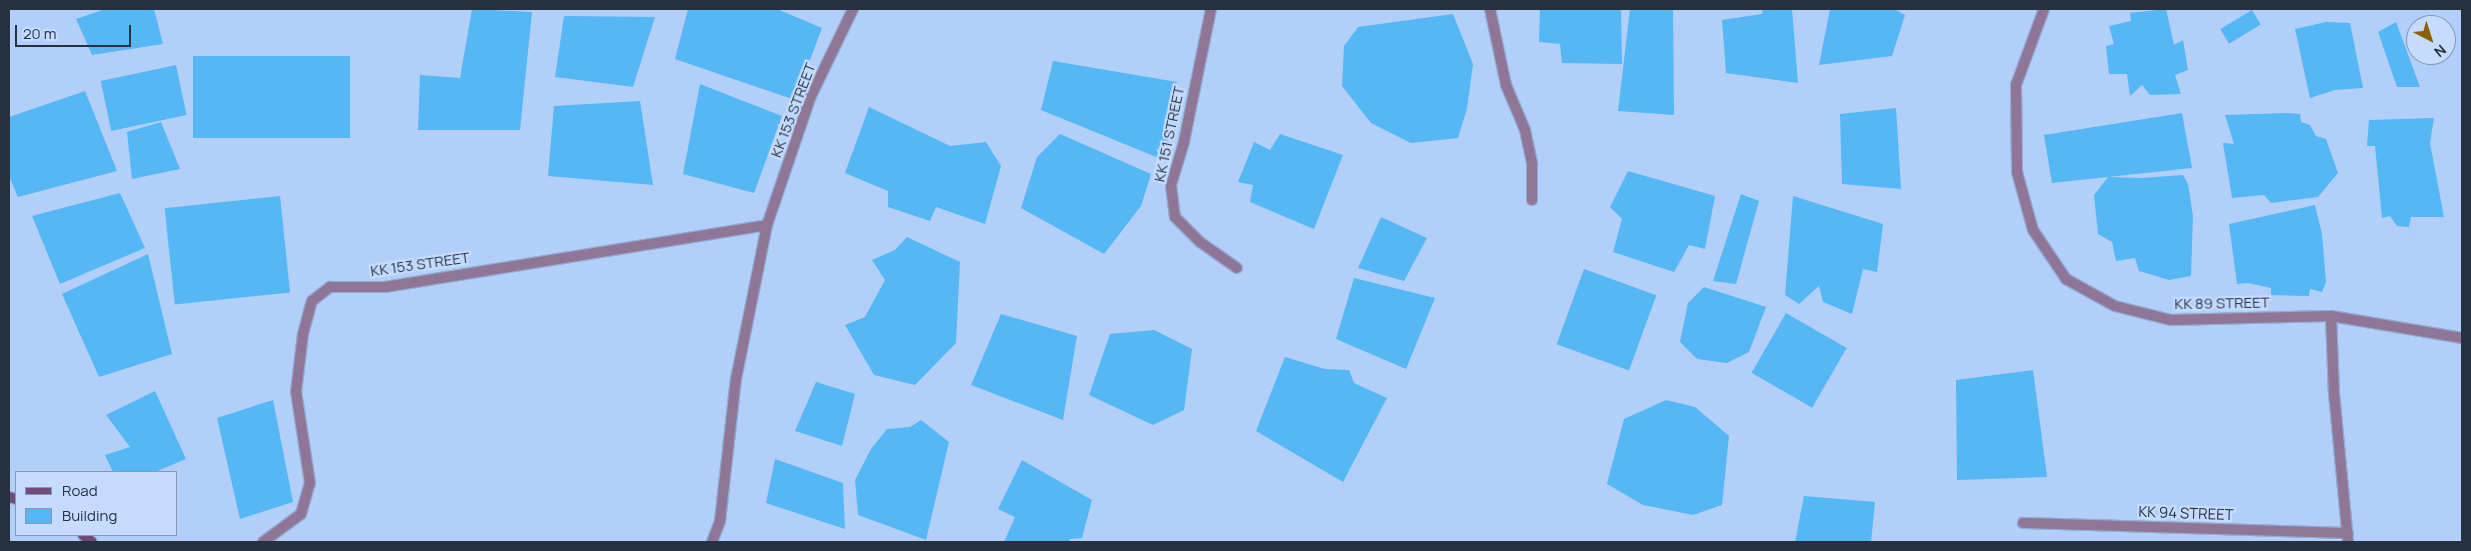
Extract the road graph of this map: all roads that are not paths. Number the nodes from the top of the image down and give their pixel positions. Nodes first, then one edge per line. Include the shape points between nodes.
1 (853, 9) edge
2 (1211, 9) edge
3 (1490, 9) edge
4 (2044, 9) edge
5 (1532, 200) dead end
6 (767, 224) junction
7 (1237, 268) dead end
8 (2331, 316) junction
9 (2462, 338) edge
10 (2023, 523) dead end
11 (2348, 538) edge
12 (263, 542) edge
13 (712, 542) edge

1 - 6 street, KK 153 STREET via 811,96
2 - 7 street, KK 151 STREET via 1184,142 1171,185 1175,217 1200,242
3 - 5 street via 1506,85 1525,130 1532,164
4 - 8 street, KK 89 STREET via 2016,85 2017,172 2033,230 2066,279 2115,306 2171,320
6 - 12 street, KK 153 STREET via 385,287 330,287 312,301 303,334 296,392 310,483 301,514
6 - 13 street, KK 153 STREET via 736,379 724,460 720,521
8 - 9 street, KK 89 STREET
8 - 11 street, KK 94 STREET via 2334,393
10 - 11 street, KK 94 STREET

